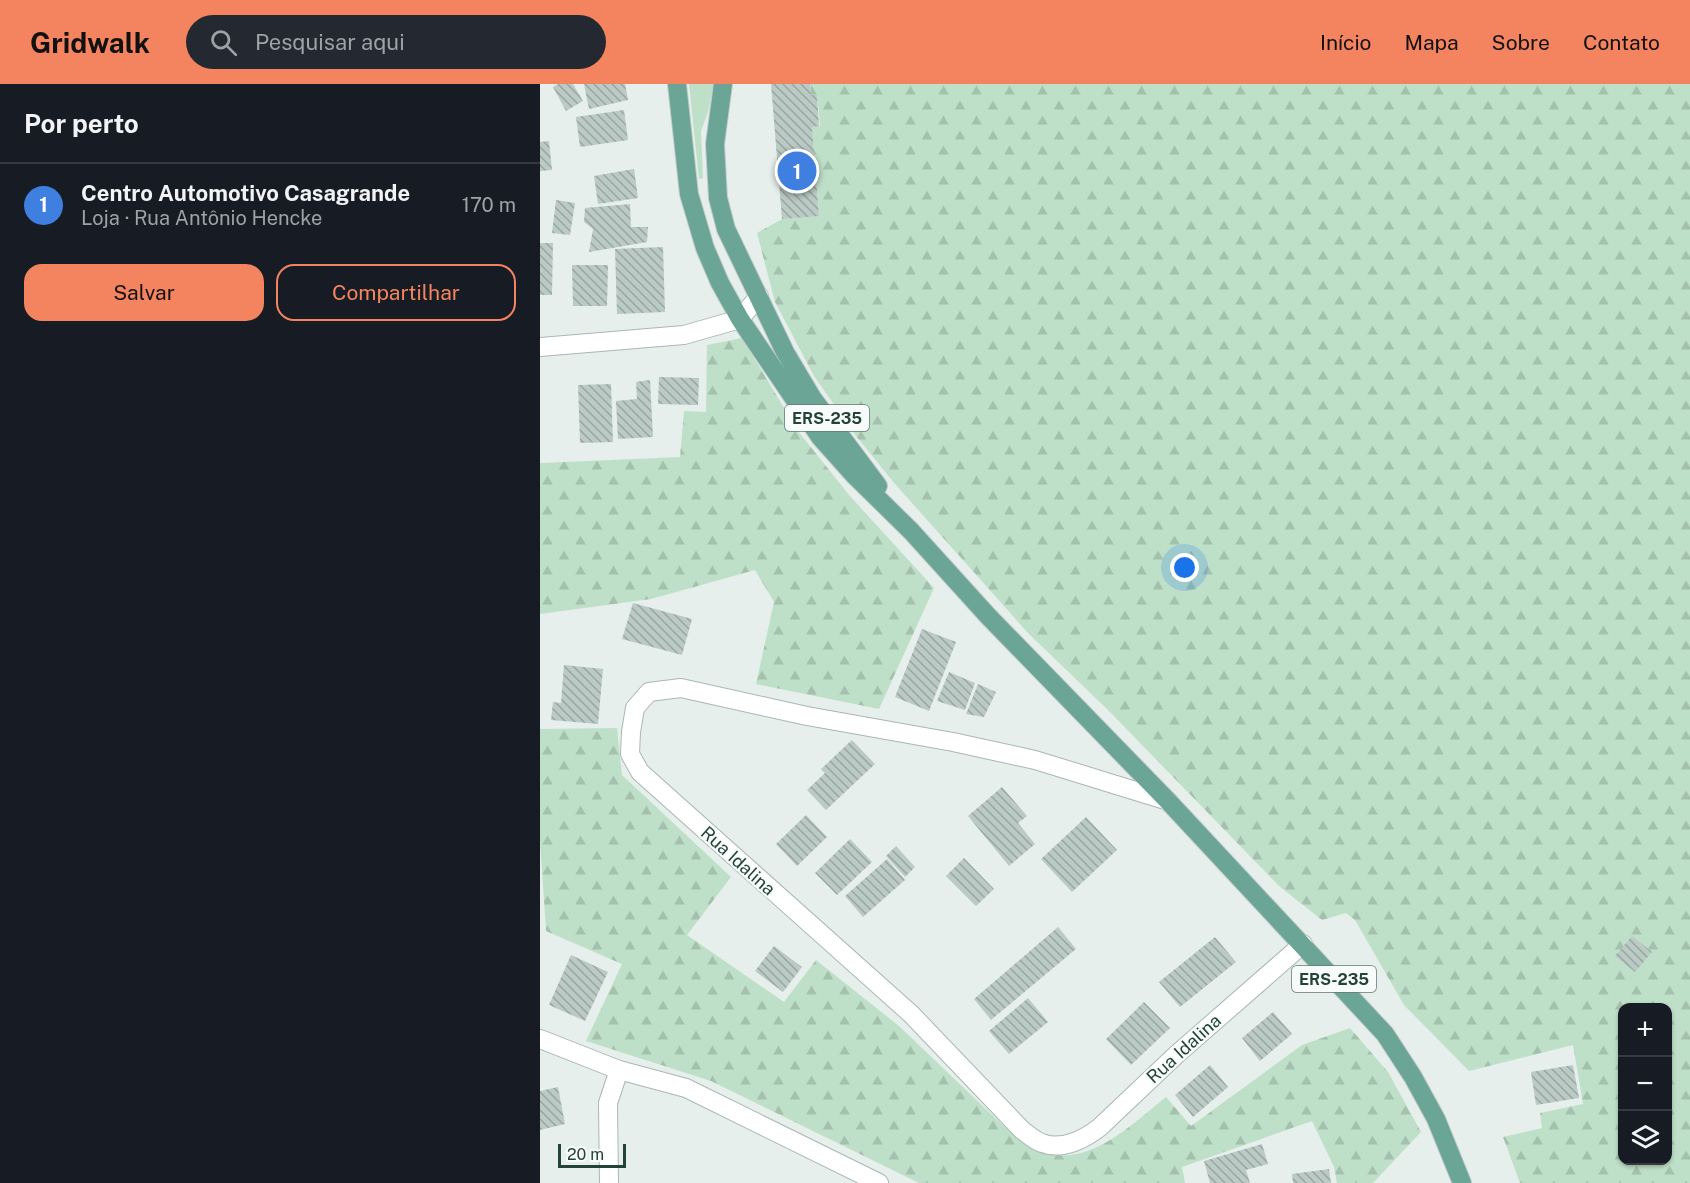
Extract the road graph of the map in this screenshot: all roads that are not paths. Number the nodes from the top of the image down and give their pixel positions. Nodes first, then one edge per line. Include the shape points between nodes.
1 (677, 84) edge
2 (723, 84) edge
3 (759, 296) junction
4 (740, 319) junction
5 (540, 346) edge
6 (911, 531) junction
7 (1168, 801) junction
8 (1303, 944) junction
9 (540, 1039) edge
10 (619, 1070) junction
11 (609, 1183) edge
12 (877, 1183) edge
13 (1462, 1183) edge

1 - 4 main road, ERS-235 via 689,194 705,248
2 - 3 main road, ERS-235 via 715,144 718,198 726,229
3 - 4 street
3 - 6 main road, ERS-235 via 813,399
4 - 5 street via 684,335
4 - 6 main road, ERS-235 via 820,436
6 - 7 main road, ERS-235
7 - 8 main road, ERS-235
7 - 8 street, Rua Idalina via 1035,760 681,688 649,692 635,708 630,754 640,772 911,1014 1022,1130 1041,1143 1054,1146 1087,1137
8 - 13 main road, ERS-235 via 1385,1034 1436,1119
9 - 10 street
10 - 11 street via 608,1103
10 - 12 street via 686,1088

